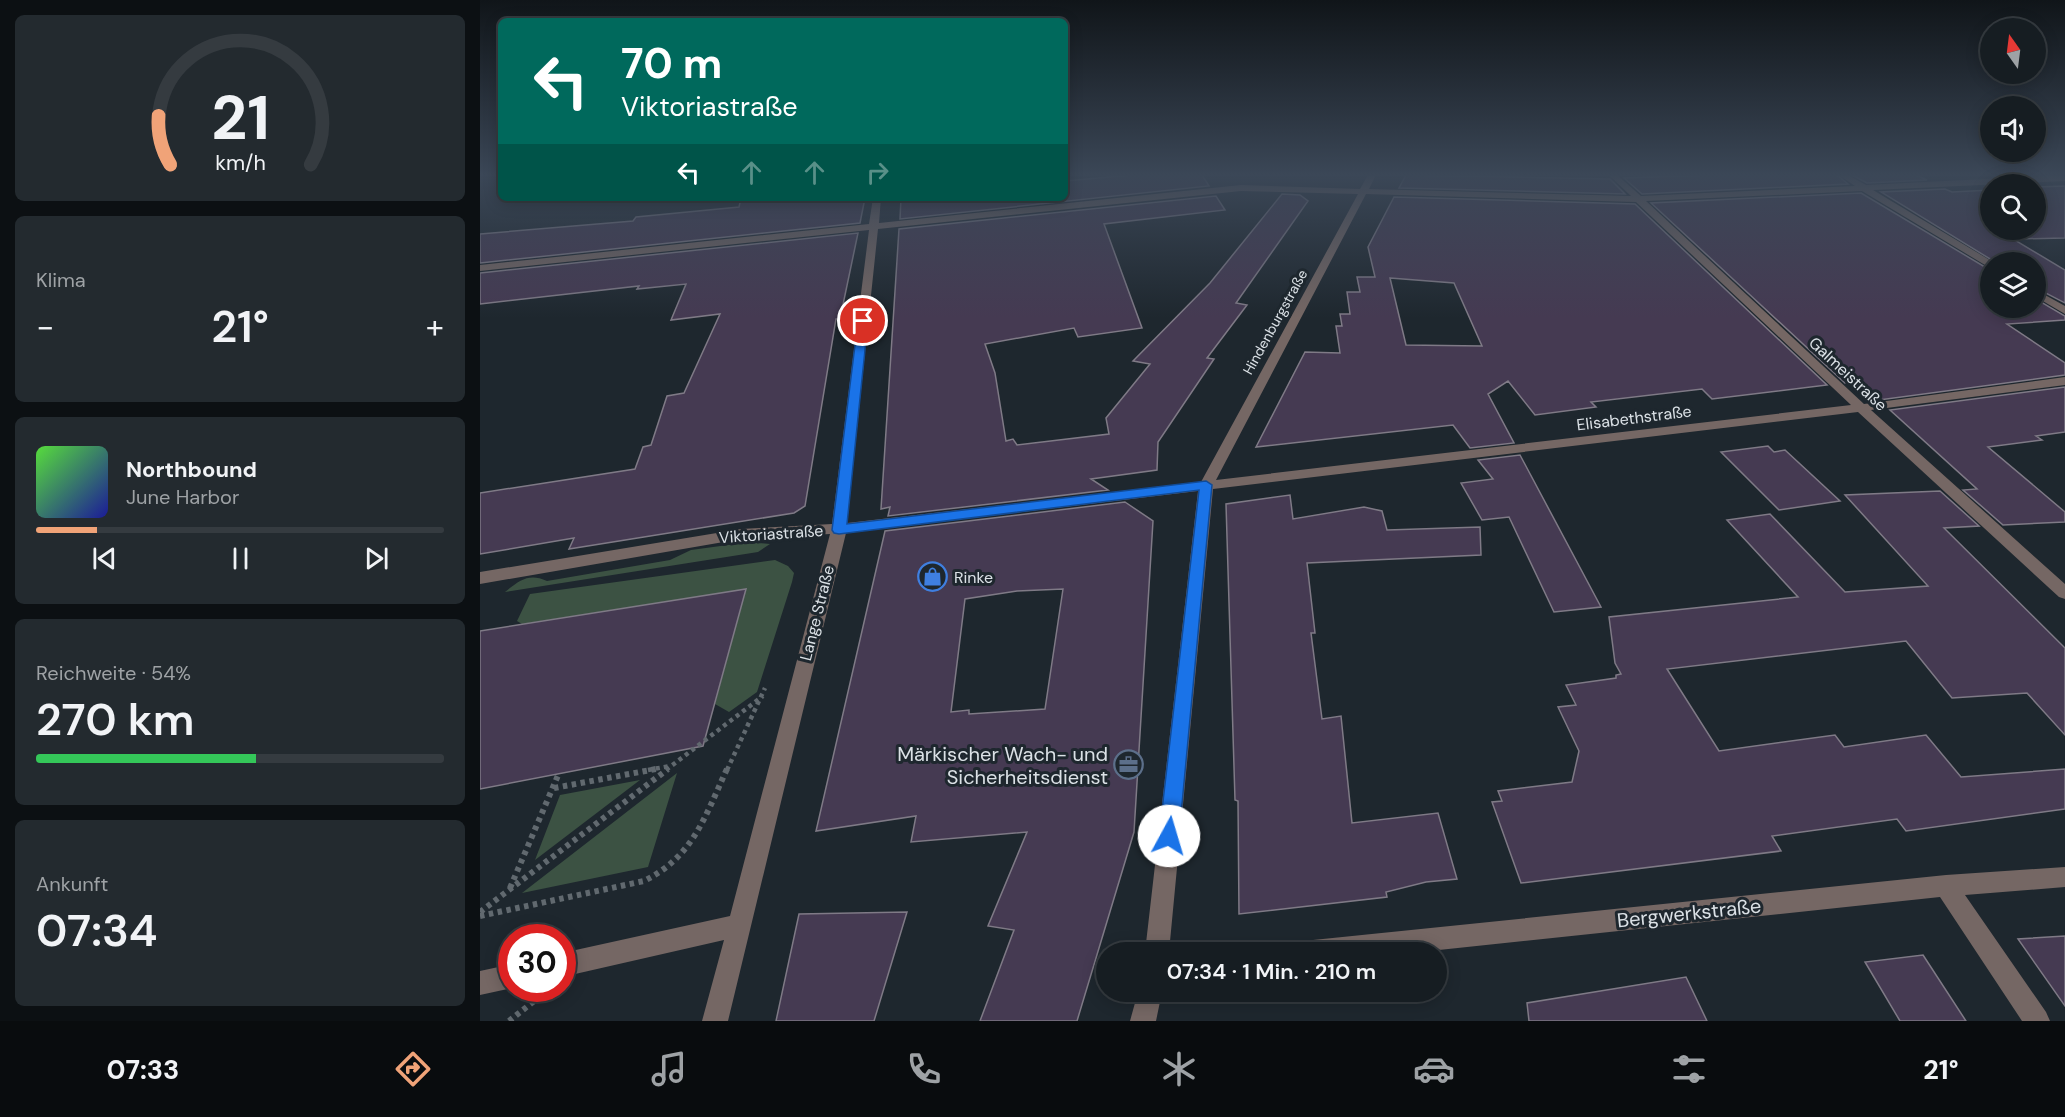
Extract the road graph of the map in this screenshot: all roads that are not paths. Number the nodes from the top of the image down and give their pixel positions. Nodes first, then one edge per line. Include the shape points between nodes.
1 (875, 223) edge
2 (919, 223) edge
3 (1348, 223) edge
4 (1662, 223) edge
5 (1922, 223) edge
6 (874, 228) junction
7 (1980, 259) edge
8 (480, 268) edge
9 (2046, 299) edge
10 (2065, 311) edge
11 (2065, 381) edge
12 (1861, 408) junction
13 (1206, 485) junction
14 (839, 530) junction
15 (480, 578) edge
16 (2065, 593) edge
17 (2065, 878) edge
18 (1946, 886) junction
19 (737, 926) junction
20 (1158, 942) edge
21 (1409, 942) edge
22 (576, 962) edge
23 (498, 979) edge
24 (480, 983) edge
25 (1148, 1002) edge
26 (715, 1021) edge
27 (1143, 1021) edge
28 (2037, 1021) edge

1 - 6 street, Lange Straße
2 - 6 street
3 - 13 street, Hindenburgstraße
4 - 12 street, Galmeistraße
5 - 7 street
6 - 8 street
6 - 14 street, Lange Straße
9 - 10 street
11 - 12 street, Elisabethstraße
12 - 13 street, Elisabethstraße
12 - 16 street, Galmeistraße
13 - 14 street, Viktoriastraße
13 - 20 street
14 - 15 street, Viktoriastraße via 741,534
14 - 19 street, Lange Straße
17 - 18 street, Bergwerkstraße
18 - 21 street, Bergwerkstraße
18 - 28 street
19 - 22 street
19 - 26 street, Lange Straße
23 - 24 street
25 - 27 street

